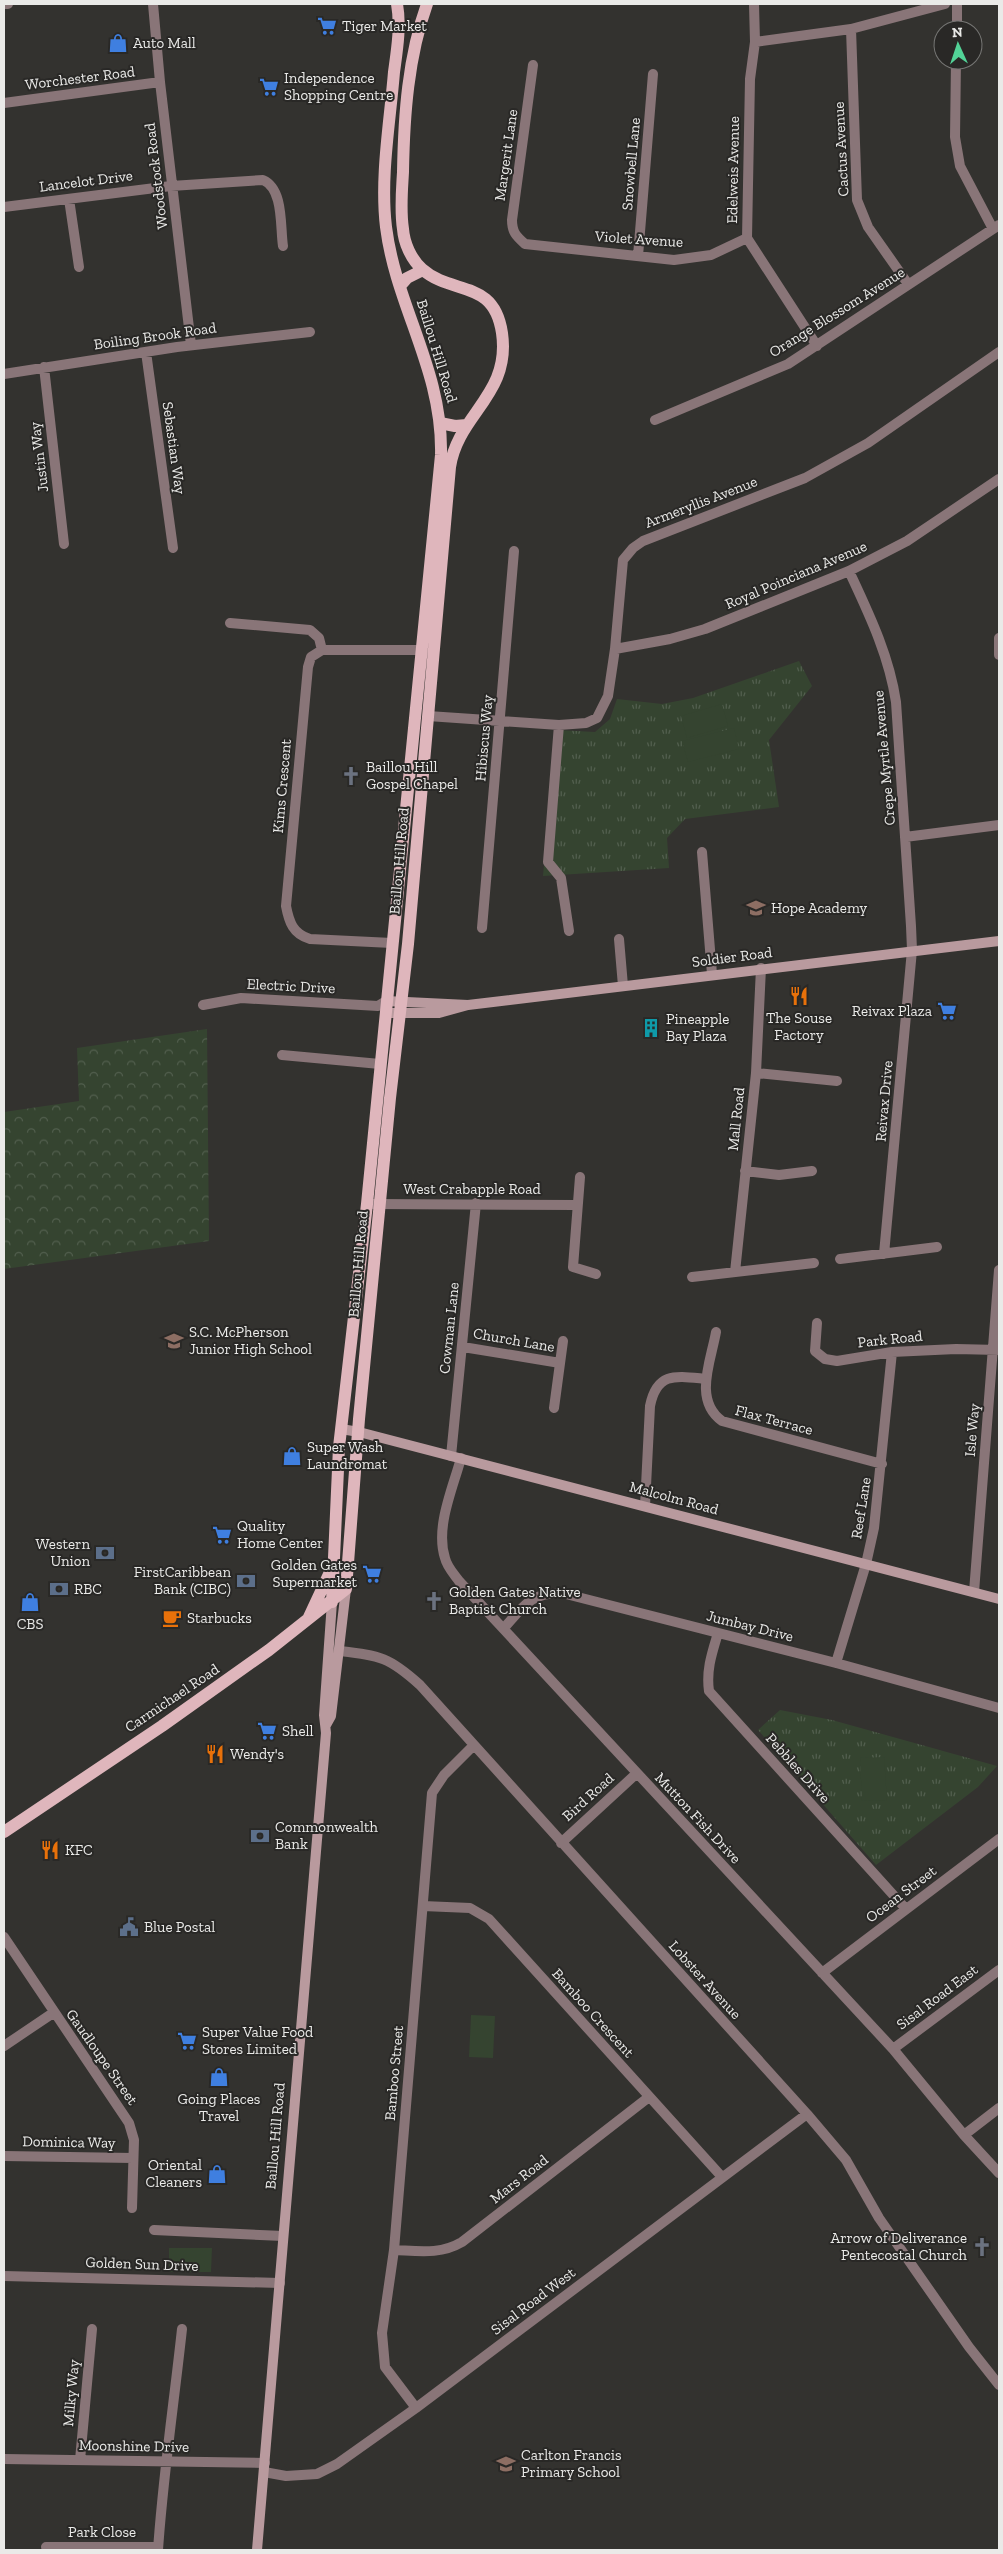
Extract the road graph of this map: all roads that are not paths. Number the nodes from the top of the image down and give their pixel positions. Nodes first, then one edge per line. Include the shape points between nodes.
1 (4, 4) edge
2 (8, 4) edge
3 (153, 4) edge
4 (397, 4) edge
5 (427, 4) edge
6 (754, 4) edge
7 (945, 4) edge
8 (957, 4) edge
9 (957, 20) edge
10 (851, 29) junction
11 (755, 42) junction
12 (533, 65) dead end
13 (956, 70) edge
14 (653, 74) dead end
15 (160, 82) junction
16 (4, 102) edge
17 (172, 186) junction
18 (69, 199) junction
19 (4, 207) edge
20 (996, 227) edge
21 (747, 238) junction
22 (525, 244) joint
23 (283, 246) dead end
24 (638, 256) junction
25 (79, 267) dead end
26 (423, 270) junction
27 (908, 284) junction
28 (400, 286) junction
29 (310, 332) dead end
30 (191, 345) junction
31 (817, 346) junction
32 (146, 352) junction
33 (999, 352) edge
34 (44, 367) junction
35 (4, 374) edge
36 (655, 420) dead end
37 (440, 423) junction
38 (467, 426) junction
39 (999, 479) edge
40 (64, 544) dead end
41 (172, 548) dead end
42 (514, 551) dead end
43 (849, 572) junction
44 (230, 623) dead end
45 (999, 638) edge
46 (616, 649) junction
47 (322, 650) junction
48 (422, 650) junction
49 (999, 655) edge
50 (428, 716) junction
51 (501, 720) junction
52 (559, 725) junction
53 (999, 825) edge
54 (906, 837) junction
55 (702, 852) dead end
56 (482, 928) dead end
57 (568, 931) dead end
58 (619, 939) dead end
59 (999, 941) edge
60 (392, 943) junction
61 (912, 950) junction
62 (761, 968) junction
63 (712, 974) junction
64 (623, 986) junction
65 (203, 1006) dead end
66 (383, 1007) junction
67 (401, 1008) junction
68 (282, 1055) dead end
69 (380, 1064) junction
70 (756, 1072) junction
71 (837, 1081) dead end
72 (745, 1171) junction
73 (812, 1172) dead end
74 (580, 1177) dead end
75 (476, 1203) junction
76 (374, 1204) junction
77 (577, 1205) junction
78 (937, 1246) dead end
79 (884, 1254) junction
80 (840, 1259) dead end
81 (814, 1263) dead end
82 (999, 1270) edge
83 (735, 1272) junction
84 (596, 1274) dead end
85 (692, 1277) dead end
86 (817, 1323) dead end
87 (716, 1332) dead end
88 (563, 1341) dead end
89 (463, 1347) junction
90 (996, 1350) edge
91 (892, 1352) junction
92 (560, 1363) junction
93 (706, 1379) junction
94 (554, 1408) dead end
95 (341, 1429) junction
96 (359, 1432) junction
97 (456, 1457) junction
98 (882, 1464) junction
99 (645, 1506) junction
100 (866, 1564) junction
101 (332, 1567) junction
102 (346, 1589) junction
103 (974, 1592) junction
104 (999, 1599) edge
105 (332, 1602) junction
106 (308, 1619) junction
107 (504, 1628) junction
108 (718, 1633) junction
109 (340, 1651) junction
110 (836, 1663) junction
111 (999, 1708) edge
112 (326, 1725) junction
113 (473, 1746) junction
114 (636, 1774) junction
115 (4, 1832) edge
116 (999, 1839) edge
117 (561, 1843) junction
118 (423, 1906) junction
119 (906, 1909) junction
120 (4, 1937) edge
121 (999, 1970) edge
122 (822, 1973) junction
123 (53, 2013) junction
124 (4, 2046) edge
125 (893, 2049) junction
126 (649, 2097) junction
127 (999, 2108) edge
128 (807, 2114) junction
129 (964, 2135) junction
130 (4, 2156) edge
131 (133, 2158) junction
132 (999, 2173) edge
133 (722, 2177) junction
134 (132, 2208) dead end
135 (154, 2230) dead end
136 (283, 2236) junction
137 (394, 2250) junction
138 (4, 2276) edge
139 (280, 2283) junction
140 (92, 2329) dead end
141 (182, 2329) dead end
142 (999, 2385) edge
143 (416, 2408) junction
144 (4, 2460) edge
145 (80, 2460) junction
146 (166, 2461) junction
147 (264, 2468) junction
148 (46, 2547) dead end
149 (158, 2548) edge
150 (258, 2550) edge

1 - 2 street
3 - 15 street, Woodstock Road
4 - 28 main road, Baillou Hill Road via 399,21 386,166 385,218
5 - 26 main road via 415,46 408,93 402,191 405,238 414,261
6 - 11 street, Edelweis Avenue
7 - 10 street
8 - 9 street
10 - 11 street
10 - 27 street, Cactus Avenue via 857,200 868,227
11 - 21 street, Edelweis Avenue via 750,79
12 - 22 street, Margerit Lane via 512,220 512,230
13 - 20 street via 955,138 960,166
14 - 24 street, Snowbell Lane
15 - 16 street, Worchester Road
15 - 17 street, Woodstock Road
17 - 18 street, Lancelot Drive
17 - 23 street, Lancelot Drive via 253,179 269,182 277,195
17 - 30 street, Woodstock Road
18 - 19 street, Lancelot Drive
18 - 25 street
20 - 27 street, Orange Blossom Avenue
21 - 24 street, Violet Avenue via 710,255 674,260
21 - 31 street, Edelweis Avenue
22 - 24 street, Violet Avenue
26 - 28 main road via 407,278
26 - 38 main road, Baillou Hill Road via 482,295 494,308 500,324 503,352 498,376 494,388
27 - 31 street, Orange Blossom Avenue
28 - 37 main road, Baillou Hill Road via 424,352
29 - 30 street, Boiling Brook Road
30 - 32 street, Boiling Brook Road
31 - 36 street, Orange Blossom Avenue via 788,364
32 - 34 street, Boiling Brook Road
32 - 41 street, Sebastian Way
33 - 46 street, Armeryllis Avenue via 868,443 805,478 643,541 633,548 623,560
34 - 35 street, Boiling Brook Road
34 - 40 street, Justin Way
37 - 38 main road
37 - 48 main road, Baillou Hill Road via 440,473
38 - 50 main road, Baillou Hill Road via 454,450 450,467
39 - 43 street, Royal Poinciana Avenue via 907,541
42 - 51 street, Hibiscus Way
43 - 46 street, Royal Poinciana Avenue via 704,629
43 - 54 street, Crepe Myrtle Avenue via 879,636 892,673
44 - 47 street via 310,630 319,638
45 - 49 street
46 - 52 street, Armeryllis Avenue via 608,696 597,718 586,723
47 - 48 street
47 - 60 street, Kims Crescent via 311,657 308,667 286,906 289,919 292,927 310,939
48 - 60 main road, Baillou Hill Road
50 - 51 street, Armeryllis Avenue
50 - 67 main road, Baillou Hill Road
51 - 52 street, Armeryllis Avenue
51 - 56 street, Hibiscus Way
52 - 57 street via 548,862 561,878
53 - 54 street
54 - 61 street, Crepe Myrtle Avenue
55 - 63 street
58 - 64 street
59 - 61 main road, Soldier Road
60 - 66 main road, Baillou Hill Road
61 - 62 main road, Soldier Road
61 - 79 street, Reivax Drive
62 - 63 main road, Soldier Road
62 - 70 street, Mall Road
63 - 64 main road, Soldier Road
64 - 67 main road, Soldier Road via 468,1005
65 - 66 street, Electric Drive via 241,998
66 - 67 main road, Soldier Road
66 - 69 main road, Baillou Hill Road
67 - 76 main road, Baillou Hill Road
68 - 69 street
69 - 76 main road, Baillou Hill Road
70 - 71 street
70 - 72 street, Mall Road
72 - 73 street via 779,1176
72 - 83 street, Mall Road
74 - 77 street
75 - 76 street, West Crabapple Road
75 - 77 street, West Crabapple Road
75 - 89 street, Cowman Lane
76 - 95 main road, Baillou Hill Road
76 - 96 main road, Baillou Hill Road
77 - 84 street via 573,1267
78 - 79 street
79 - 80 street
81 - 83 street
82 - 90 street, Isle Way
83 - 85 street
86 - 91 street, Park Road via 815,1351 825,1359 837,1361
87 - 93 street, Flax Terrace
88 - 92 street
89 - 92 street, Church Lane
89 - 97 street, Cowman Lane
90 - 91 street, Park Road
90 - 103 street, Isle Way
91 - 98 street, Reef Lane
92 - 94 street
93 - 98 street, Flax Terrace via 708,1405 722,1421
93 - 99 street via 669,1378 652,1392
95 - 96 main road, Malcolm Road
95 - 101 main road, Baillou Hill Road
96 - 97 main road, Malcolm Road
96 - 102 main road, Baillou Hill Road
97 - 99 main road, Malcolm Road
97 - 107 street, Mutton Fish Drive via 442,1540 444,1557 459,1581
98 - 100 street, Reef Lane
99 - 100 main road, Malcolm Road
100 - 103 main road, Malcolm Road
100 - 110 street, Reef Lane
101 - 105 main road, Baillou Hill Road
101 - 106 main road, Carmichael Road
102 - 105 main road
102 - 109 main road, Baillou Hill Road
103 - 104 main road, Malcolm Road
105 - 106 main road
105 - 112 main road, Baillou Hill Road
106 - 115 main road, Carmichael Road via 162,1726
107 - 108 street, Jumbay Drive via 532,1598 556,1593
107 - 114 street, Mutton Fish Drive
108 - 110 street, Jumbay Drive
108 - 119 street, Pebbles Drive via 710,1658 709,1691
109 - 112 main road, Baillou Hill Road via 331,1716
109 - 113 street, Lobster Avenue via 375,1655 397,1664 420,1685
110 - 111 street, Jumbay Drive
112 - 136 main road, Baillou Hill Road
113 - 117 street, Lobster Avenue
113 - 118 street, Bamboo Street via 444,1775 432,1793
114 - 117 street, Bird Road
114 - 122 street, Mutton Fish Drive
116 - 119 street, Ocean Street
117 - 128 street, Lobster Avenue
118 - 126 street, Bamboo Crescent via 470,1908 489,1919
118 - 137 street, Bamboo Street
119 - 122 street, Ocean Street
120 - 123 street, Gaudloupe Street
121 - 125 street, Sisal Road East
122 - 125 street, Mutton Fish Drive
123 - 124 street
123 - 131 street, Gaudloupe Street via 129,2123 134,2140
125 - 129 street, Mutton Fish Drive
126 - 133 street, Bamboo Crescent
126 - 137 street, Mars Road via 462,2242 436,2252
127 - 129 street
128 - 133 street, Sisal Road West
128 - 142 street, Lobster Avenue via 846,2160 879,2218
129 - 132 street, Mutton Fish Drive
130 - 131 street, Dominica Way
131 - 134 street, Gaudloupe Street
133 - 143 street, Sisal Road West
135 - 136 street
136 - 139 main road, Baillou Hill Road
137 - 143 street, Bamboo Street via 382,2351 389,2376
138 - 139 street, Golden Sun Drive
139 - 147 main road, Baillou Hill Road
140 - 145 street, Milky Way
141 - 146 street
143 - 147 street, Sisal Road West via 327,2471 298,2476
144 - 145 street, Moonshine Drive
145 - 146 street, Moonshine Drive
146 - 147 street, Moonshine Drive
146 - 149 street
147 - 150 main road, Baillou Hill Road
148 - 149 street, Park Close

